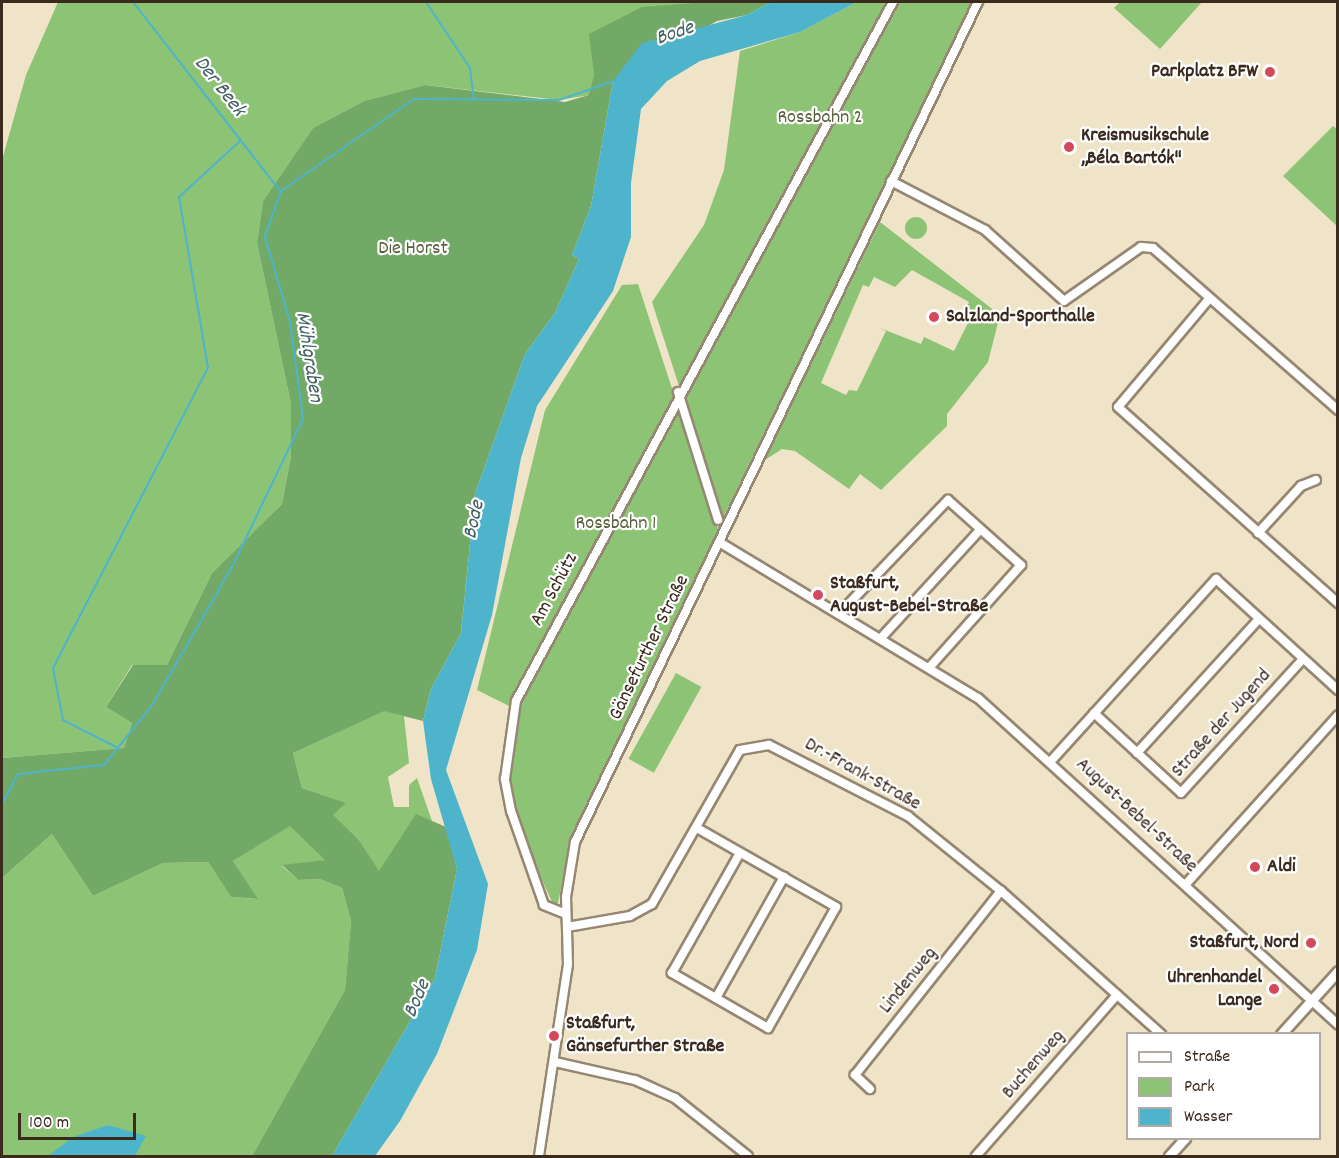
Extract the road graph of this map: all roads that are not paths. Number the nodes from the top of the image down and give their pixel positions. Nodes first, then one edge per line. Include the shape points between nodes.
1 (893, 2) edge
2 (978, 2) edge
3 (891, 181) junction
4 (1209, 299) junction
5 (678, 392) junction
6 (1338, 410) edge
7 (1316, 480) dead end
8 (718, 520) dead end
9 (980, 530) junction
10 (1258, 533) junction
11 (719, 542) junction
12 (1338, 603) edge
13 (839, 614) junction
14 (1259, 619) junction
15 (881, 638) junction
16 (1303, 659) junction
17 (929, 668) junction
18 (1338, 690) edge
19 (1094, 713) junction
20 (1338, 715) edge
21 (1137, 753) junction
22 (1051, 760) junction
23 (698, 828) junction
24 (740, 853) junction
25 (784, 878) junction
26 (1186, 884) junction
27 (1001, 891) junction
28 (566, 914) junction
29 (567, 927) junction
30 (1338, 971) edge
31 (1118, 994) junction
32 (716, 998) junction
33 (1311, 1000) junction
34 (1338, 1024) edge
35 (1159, 1032) edge
36 (1283, 1032) edge
37 (555, 1062) junction
38 (870, 1089) dead end
39 (1183, 1140) edge
40 (539, 1156) edge
41 (748, 1156) edge
42 (976, 1156) edge
43 (1169, 1156) edge

1 - 5 street, Am Schütz
2 - 3 street, Gänsefurther Straße
3 - 4 street via 985,230 1064,301 1147,246
3 - 11 street, Gänsefurther Straße
4 - 6 street
4 - 10 street via 1118,407
5 - 8 street
5 - 28 street, Am Schütz via 516,701 507,737 505,778 526,860 544,904
7 - 10 street via 1301,486
9 - 13 street via 948,501
9 - 15 street
9 - 17 street via 1021,565
10 - 12 street
11 - 13 street, August-Bebel-Straße
11 - 28 street, Gänsefurther Straße via 575,842
13 - 15 street, August-Bebel-Straße
14 - 16 street
14 - 19 street via 1216,579
14 - 21 street
15 - 17 street, August-Bebel-Straße
16 - 18 street
16 - 21 street, Straße der Jugend via 1181,793
17 - 22 street, August-Bebel-Straße via 978,698
19 - 21 street, Straße der Jugend
19 - 22 street
20 - 26 street
22 - 26 street, August-Bebel-Straße
23 - 24 street
23 - 27 street, Dr.-Frank-Straße via 740,750 769,745 908,816
23 - 29 street, Dr.-Frank-Straße via 644,910
24 - 25 street
24 - 32 street via 672,973
25 - 32 street
25 - 32 street via 836,907 768,1028
26 - 33 street, August-Bebel-Straße
27 - 31 street, Dr.-Frank-Straße
27 - 38 street, Lindenweg via 855,1075
28 - 29 street, Gänsefurther Straße
29 - 37 street, Gänsefurther Straße via 568,964
30 - 33 street
31 - 35 street, Dr.-Frank-Straße
31 - 42 street, Buchenweg
33 - 34 street, August-Bebel-Straße
33 - 36 street
37 - 40 street, Gänsefurther Straße
37 - 41 street via 635,1080 675,1098
39 - 43 street

